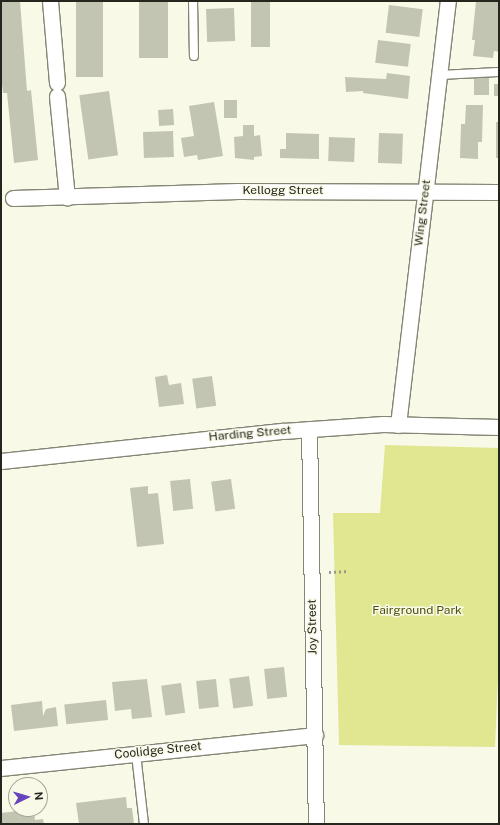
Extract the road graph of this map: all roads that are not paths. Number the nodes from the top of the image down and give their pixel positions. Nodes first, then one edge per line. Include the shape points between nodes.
1 (50, 1) edge
2 (193, 1) edge
3 (448, 1) edge
4 (194, 56) dead end
5 (499, 72) edge
6 (439, 75) junction
7 (425, 192) junction
8 (499, 192) edge
9 (13, 198) dead end
10 (67, 198) junction
11 (398, 425) junction
12 (499, 427) edge
13 (309, 429) junction
14 (1, 461) edge
15 (315, 735) junction
16 (136, 754) junction
17 (1, 768) edge
18 (144, 824) edge
19 (316, 824) edge

1 - 10 street
2 - 4 lane
3 - 6 street, Wing Street
5 - 6 lane
6 - 7 street, Wing Street
7 - 8 street, Kellogg Street
7 - 10 street, Kellogg Street via 238,191
7 - 11 street, Wing Street
9 - 10 street, Kellogg Street
11 - 12 street, Harding Street
11 - 13 street, Harding Street
13 - 14 street, Harding Street
13 - 15 street, Joy Street
15 - 16 street, Coolidge Street
15 - 19 street, Joy Street
16 - 17 street, Coolidge Street
16 - 18 lane

